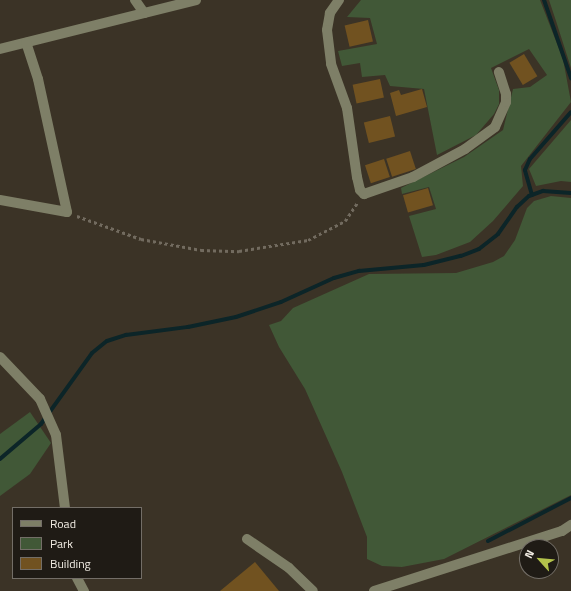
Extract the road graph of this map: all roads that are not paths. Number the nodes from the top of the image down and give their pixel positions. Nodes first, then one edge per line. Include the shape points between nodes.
1 (135, 0) edge
2 (196, 0) edge
3 (340, 0) edge
4 (175, 3) edge
5 (144, 13) junction
6 (26, 43) junction
7 (0, 49) edge
8 (499, 72) dead end
9 (0, 200) edge
10 (0, 357) edge
11 (65, 507) edge
12 (571, 526) edge
13 (246, 539) dead end
14 (78, 579) edge
15 (84, 591) edge
16 (313, 591) edge
17 (374, 591) edge

1 - 5 street
2 - 4 street
3 - 8 street via 330,13 327,30 331,64 347,108 357,177 360,190 364,194 413,177 465,149 495,127 506,102
4 - 5 street
5 - 6 street
6 - 7 street
6 - 9 street via 38,79 67,212
10 - 11 street via 40,399 56,435
12 - 17 street
13 - 16 street via 289,568
14 - 15 street

